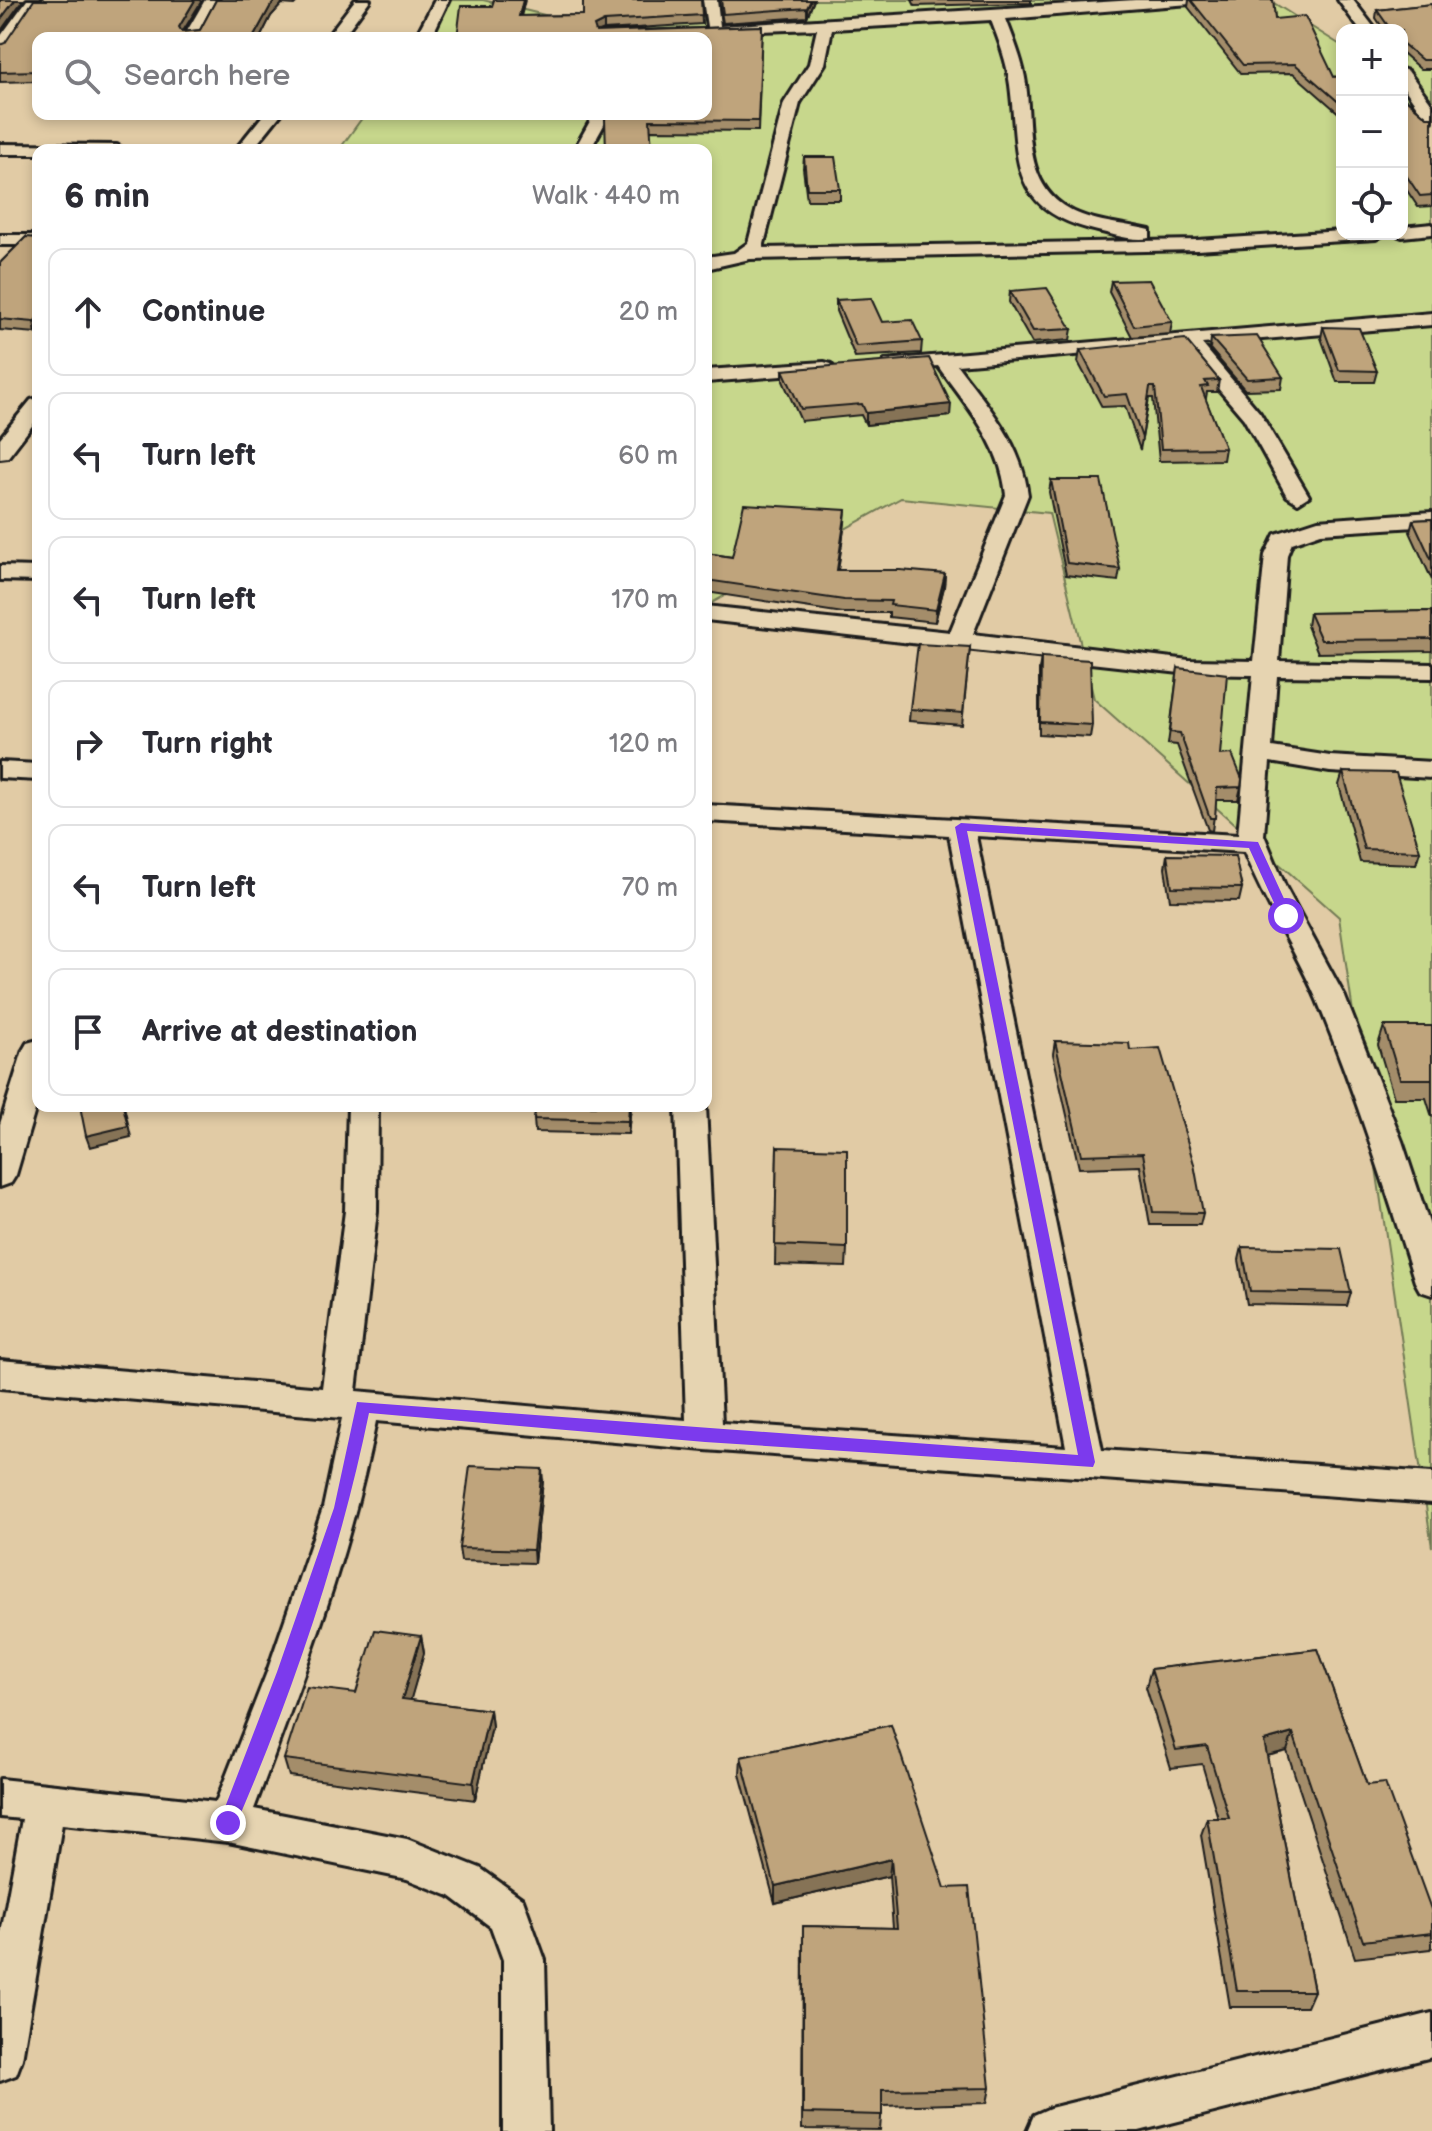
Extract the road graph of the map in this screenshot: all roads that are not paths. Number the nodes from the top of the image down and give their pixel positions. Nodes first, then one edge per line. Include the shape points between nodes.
1 (34, 0) edge
2 (212, 0) edge
3 (363, 0) edge
4 (442, 0) edge
5 (710, 0) edge
6 (896, 0) edge
7 (1190, 0) edge
8 (1345, 0) edge
9 (1092, 4) edge
10 (997, 15) junction
11 (902, 19) junction
12 (826, 23) junction
13 (1363, 24) edge
14 (194, 32) edge
15 (339, 32) edge
16 (426, 32) edge
17 (0, 48) edge
18 (1408, 82) edge
19 (1432, 116) edge
20 (268, 120) edge
21 (599, 120) edge
22 (248, 144) edge
23 (585, 144) edge
24 (0, 149) edge
25 (32, 149) edge
26 (1432, 229) edge
27 (1408, 231) edge
28 (1336, 236) edge
29 (0, 240) edge
30 (32, 240) edge
31 (1197, 245) junction
32 (750, 254) junction
33 (712, 262) edge
34 (1432, 319) edge
35 (1188, 340) junction
36 (944, 360) junction
37 (712, 376) edge
38 (30, 424) edge
39 (0, 452) edge
40 (1298, 496) dead end
41 (1432, 519) edge
42 (0, 573) edge
43 (32, 574) edge
44 (712, 614) edge
45 (959, 640) junction
46 (1268, 670) junction
47 (1432, 671) edge
48 (1257, 752) junction
49 (0, 770) edge
50 (1432, 770) edge
51 (32, 772) edge
52 (712, 813) edge
53 (961, 827) junction
54 (1254, 844) junction
55 (32, 1070) edge
56 (363, 1112) edge
57 (691, 1112) edge
58 (0, 1175) edge
59 (1432, 1282) edge
60 (0, 1374) edge
61 (350, 1405) junction
62 (705, 1436) junction
63 (1087, 1462) junction
64 (1432, 1488) edge
65 (0, 1798) edge
66 (45, 1804) junction
67 (228, 1823) junction
68 (1432, 2035) edge
69 (0, 2059) edge
70 (526, 2131) edge
71 (1050, 2131) edge

1 - 17 street
2 - 14 street
3 - 15 street
4 - 16 street
5 - 12 street via 706,30
6 - 11 street
7 - 9 street
8 - 13 street
9 - 10 street
10 - 11 street
10 - 31 street via 1011,49 1022,152 1040,196 1061,212 1091,223
11 - 12 street
12 - 32 street via 817,64 792,103 757,244
18 - 19 street
20 - 22 street
21 - 23 street
24 - 25 street
26 - 27 street
28 - 31 street
29 - 30 street
31 - 32 street
32 - 33 street
34 - 35 street
35 - 36 street
35 - 40 street via 1253,417
36 - 37 street
36 - 45 street via 1003,447 1017,478 1017,495
38 - 39 street
41 - 46 street via 1318,527 1283,539 1276,555
42 - 43 street
44 - 45 street
45 - 46 street via 1119,661
46 - 47 street
46 - 48 street
48 - 50 street via 1330,764
48 - 54 street
49 - 51 street
52 - 53 street
53 - 54 street
53 - 63 street
54 - 59 street via 1330,997 1386,1141
55 - 58 street
56 - 61 street
57 - 62 street
60 - 61 street
61 - 62 street
61 - 67 street via 341,1508
62 - 63 street
63 - 64 street
65 - 66 street
66 - 67 street
66 - 69 street
67 - 70 street via 407,1859 465,1882 508,1914 524,1960
68 - 71 street

